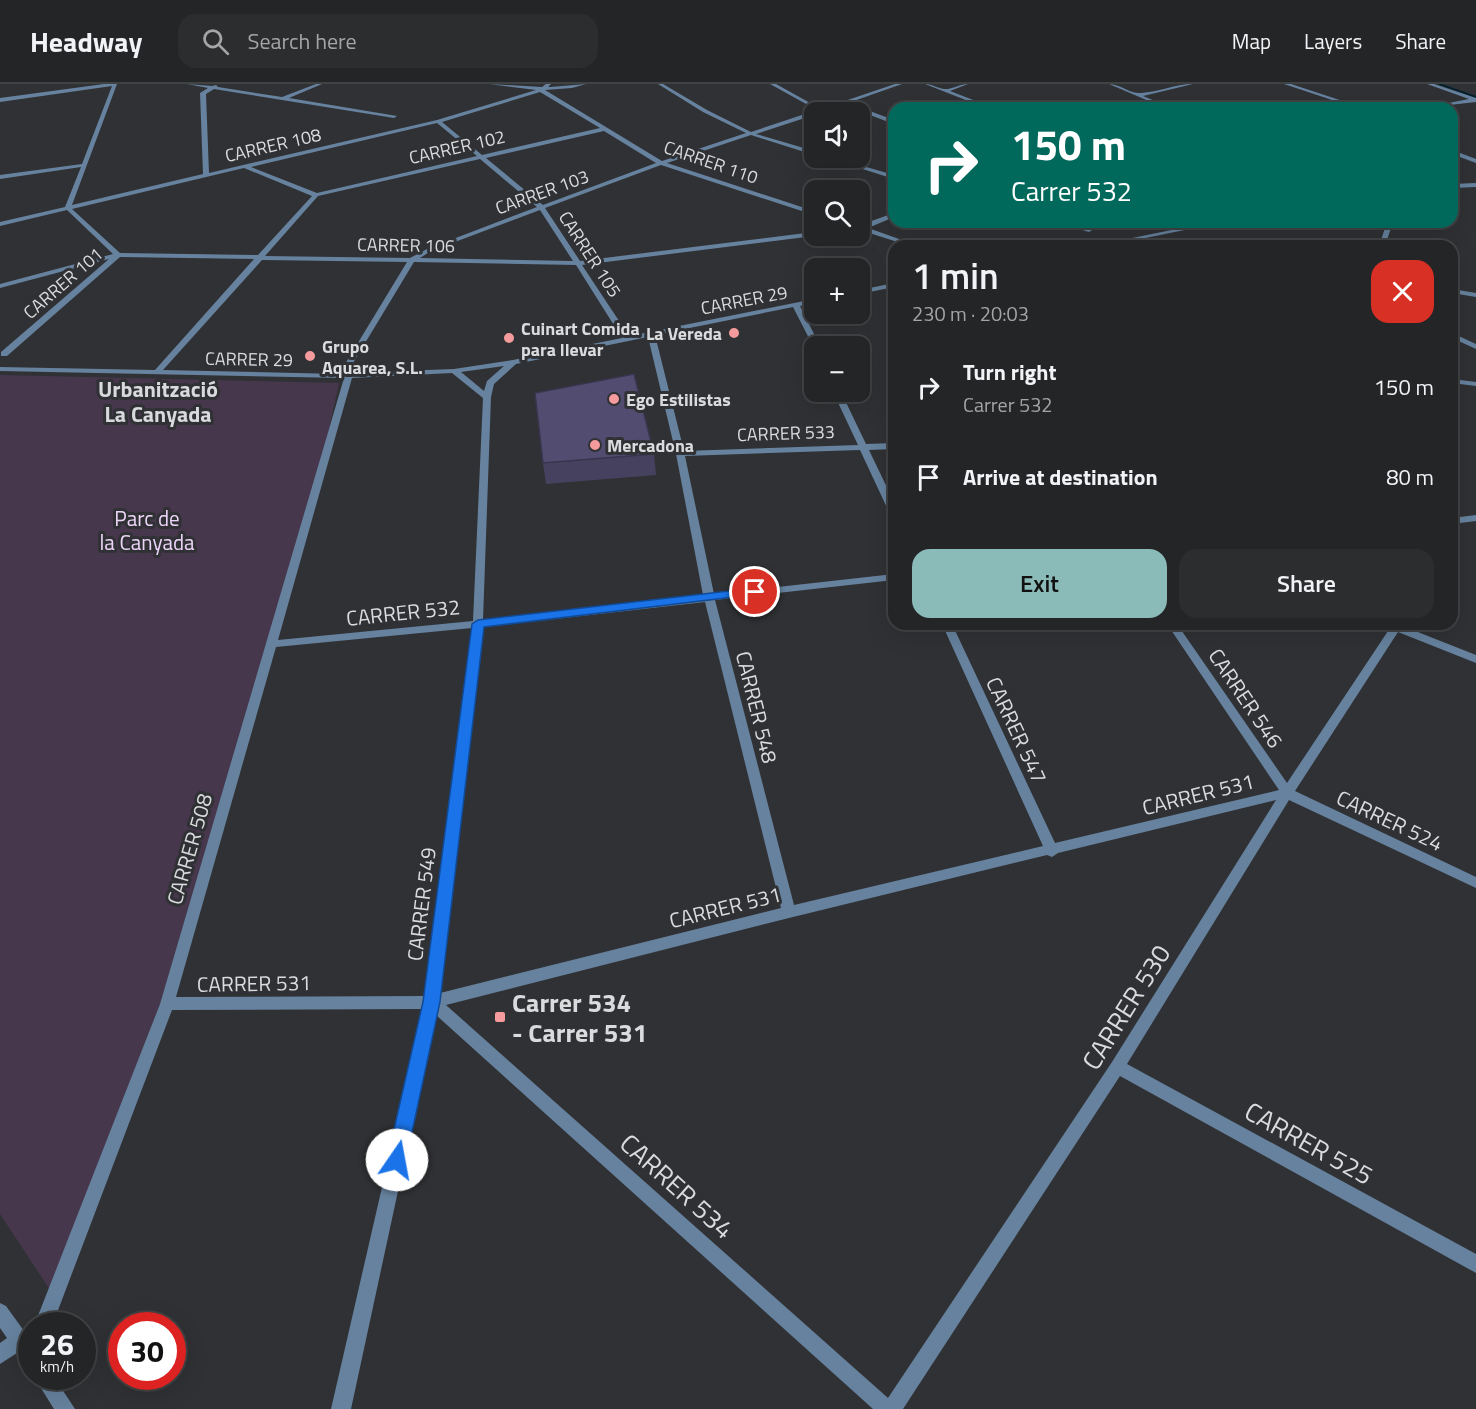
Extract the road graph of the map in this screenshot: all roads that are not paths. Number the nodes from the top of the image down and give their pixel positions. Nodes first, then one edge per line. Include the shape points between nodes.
1 (115, 84) edge
2 (189, 84) edge
3 (220, 84) edge
4 (320, 84) edge
5 (491, 84) edge
6 (549, 84) edge
7 (584, 84) edge
8 (660, 84) edge
9 (772, 84) edge
10 (900, 84) edge
11 (927, 84) edge
12 (966, 84) edge
13 (1111, 84) edge
14 (1191, 84) edge
15 (1286, 84) edge
16 (1429, 84) edge
17 (1449, 84) edge
18 (212, 88) junction
19 (541, 90) junction
20 (945, 91) junction
21 (1138, 95) junction
22 (283, 98) junction
23 (1476, 98) edge
24 (0, 100) edge
25 (847, 102) edge
26 (975, 102) edge
27 (1155, 102) edge
28 (1342, 102) edge
29 (1456, 102) edge
30 (804, 104) edge
31 (870, 113) edge
32 (394, 116) dead end
33 (804, 116) edge
34 (888, 120) edge
35 (438, 122) junction
36 (604, 129) junction
37 (752, 134) junction
38 (804, 150) edge
39 (1458, 154) edge
40 (482, 157) junction
41 (1476, 161) edge
42 (662, 163) junction
43 (86, 165) junction
44 (246, 167) junction
45 (864, 168) edge
46 (888, 175) edge
47 (206, 176) junction
48 (0, 177) edge
49 (1474, 178) edge
50 (1458, 179) edge
51 (1476, 184) edge
52 (1458, 186) edge
53 (316, 195) junction
54 (69, 208) junction
55 (542, 208) junction
56 (804, 210) edge
57 (888, 217) edge
58 (0, 224) edge
59 (870, 224) edge
60 (1081, 228) edge
61 (1189, 228) edge
62 (1089, 230) dead end
63 (870, 231) edge
64 (804, 235) edge
65 (898, 240) edge
66 (1126, 240) edge
67 (118, 255) junction
68 (259, 257) junction
69 (412, 260) junction
70 (579, 263) junction
71 (0, 286) edge
72 (888, 286) edge
73 (870, 290) edge
74 (1458, 292) edge
75 (1476, 295) edge
76 (804, 303) edge
77 (796, 304) junction
78 (651, 334) junction
79 (811, 336) edge
80 (1458, 338) edge
81 (627, 339) junction
82 (1476, 346) edge
83 (4, 354) dead end
84 (513, 362) junction
85 (0, 369) edge
86 (454, 371) junction
87 (157, 372) junction
88 (345, 376) junction
89 (1458, 382) edge
90 (1476, 384) edge
91 (488, 397) junction
92 (842, 402) edge
93 (888, 446) edge
94 (863, 447) junction
95 (680, 454) junction
96 (888, 499) edge
97 (1476, 518) edge
98 (1458, 520) edge
99 (888, 578) edge
100 (709, 597) junction
101 (478, 624) junction
102 (950, 630) edge
103 (1176, 630) edge
104 (1393, 630) edge
105 (1408, 630) edge
106 (273, 644) junction
107 (1476, 659) edge
108 (1287, 793) junction
109 (1052, 852) junction
110 (1476, 882) edge
111 (789, 912) junction
112 (432, 1002) junction
113 (167, 1004) junction
114 (1117, 1067) junction
115 (1476, 1264) edge
116 (0, 1312) edge
117 (48, 1312) edge
118 (18, 1340) joint
119 (0, 1355) edge
120 (53, 1390) edge
121 (65, 1409) edge
122 (341, 1409) edge
123 (887, 1409) edge
124 (892, 1409) edge

1 - 24 street
1 - 43 street
2 - 18 street
3 - 18 street
4 - 22 street
5 - 19 street
6 - 19 street, CARRER 108
7 - 19 street
8 - 37 street
9 - 30 street
10 - 25 street, CARRER 103
11 - 20 street
12 - 20 street
13 - 21 street
14 - 21 street
15 - 28 street
16 - 23 street
17 - 23 street
18 - 22 street
18 - 47 street via 203,93
19 - 35 street, CARRER 108
19 - 36 street, CARRER 110
20 - 26 street
21 - 27 street
22 - 32 street
23 - 29 street
31 - 34 street
33 - 37 street, CARRER 103
35 - 40 street, CARRER 105
35 - 44 street, CARRER 108
36 - 40 street, CARRER 102
36 - 42 street, CARRER 110
37 - 38 street
37 - 42 street, CARRER 103
39 - 41 street
40 - 53 street, CARRER 102
40 - 55 street, CARRER 105
42 - 55 street, CARRER 103
42 - 56 street, CARRER 110
43 - 48 street
43 - 54 street
44 - 47 street, CARRER 108
44 - 53 street
45 - 46 street
47 - 54 street, CARRER 108
49 - 50 street
51 - 52 street
53 - 68 street
54 - 58 street, CARRER 108
54 - 67 street, CARRER 101
55 - 69 street, CARRER 103
55 - 70 street, CARRER 105
57 - 59 street
60 - 62 street
61 - 66 street
63 - 65 street
64 - 70 street, CARRER 106
67 - 68 street, CARRER 106
67 - 71 street, CARRER 106
67 - 83 street, CARRER 101
68 - 69 street, CARRER 106
68 - 87 street
69 - 70 street, CARRER 106
69 - 88 street
70 - 81 street, CARRER 105
72 - 73 street
74 - 75 street
76 - 77 street, CARRER 29
77 - 78 street, CARRER 29
77 - 79 street
78 - 81 street, CARRER 29
78 - 95 street, CARRER 548
80 - 82 street
81 - 84 street, CARRER 29
84 - 86 street, CARRER 29
84 - 91 street via 490,383
85 - 87 street, CARRER 29
86 - 88 street, CARRER 29
86 - 91 street
87 - 88 street, CARRER 29
88 - 106 street, CARRER 508
89 - 90 street
91 - 101 street, CARRER 549
92 - 94 street
93 - 94 street, CARRER 533
94 - 95 street, CARRER 533
94 - 96 street
95 - 100 street, CARRER 548
97 - 98 street
99 - 100 street, CARRER 532
100 - 101 street, CARRER 532
100 - 111 street, CARRER 548
101 - 106 street, CARRER 532
101 - 112 street, CARRER 549
102 - 109 street, CARRER 547
103 - 108 street, CARRER 546
104 - 108 street, CARRER 530
105 - 107 street
106 - 113 street, CARRER 508
108 - 109 street, CARRER 531
108 - 110 street, CARRER 524
108 - 114 street, CARRER 530
109 - 111 street, CARRER 531
111 - 112 street, CARRER 531
112 - 113 street, CARRER 531
112 - 122 street, CARRER 549
112 - 123 street, CARRER 534
113 - 117 street, CARRER 508
114 - 115 street, CARRER 525
114 - 124 street, CARRER 530
116 - 118 street
118 - 119 street
120 - 121 street

